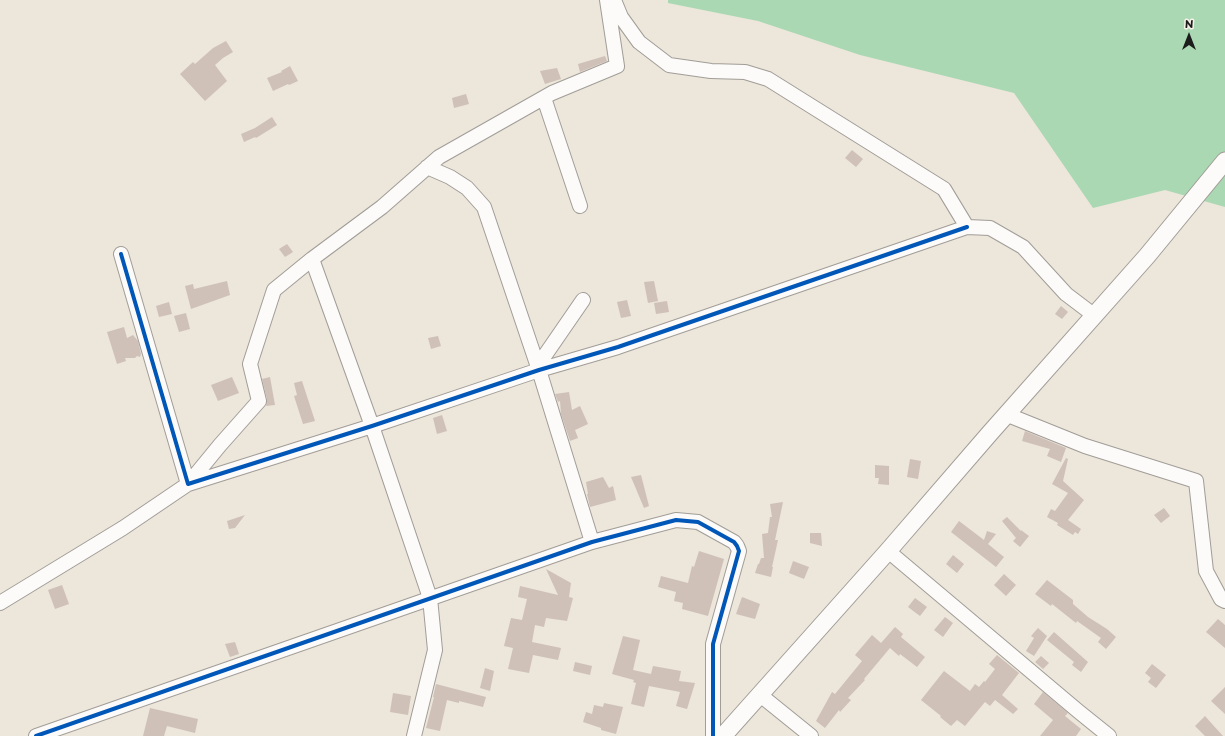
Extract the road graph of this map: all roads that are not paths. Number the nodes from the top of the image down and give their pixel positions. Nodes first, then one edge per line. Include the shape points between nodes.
1 (607, 0) edge
2 (614, 0) edge
3 (544, 98) junction
4 (1225, 161) edge
5 (427, 167) junction
6 (580, 206) dead end
7 (967, 227) junction
8 (121, 254) dead end
9 (312, 259) junction
10 (583, 300) dead end
11 (1095, 316) junction
12 (539, 370) junction
13 (1008, 415) junction
14 (372, 426) junction
15 (188, 484) junction
16 (592, 542) junction
17 (888, 551) junction
18 (430, 598) junction
19 (1225, 602) edge
20 (0, 603) edge
21 (759, 694) junction
22 (70, 730) edge
23 (36, 736) edge
24 (414, 736) edge
25 (713, 736) edge
26 (723, 736) edge
27 (811, 736) edge
28 (1109, 736) edge

1 - 3 street via 617,66
2 - 7 street via 621,17 639,42 669,65 711,71 745,72 768,79 944,189
3 - 5 street via 439,157
3 - 6 street
4 - 11 main road via 1148,256
5 - 9 street via 382,207
5 - 12 street via 467,188 484,207
7 - 11 street via 990,228 1023,247 1066,294
7 - 12 street via 625,344
8 - 15 street
9 - 14 street
9 - 15 street via 274,290 250,364 259,401
10 - 12 street via 541,362
11 - 13 main road
12 - 14 street
12 - 16 street
13 - 17 main road
13 - 19 street via 1085,446 1196,481 1206,571
14 - 15 street
14 - 18 street
15 - 20 street
16 - 18 street
16 - 25 street via 676,520 698,522 737,546 739,550 713,644
17 - 21 main road
17 - 28 street
18 - 22 street
18 - 24 street via 435,650
21 - 26 main road
21 - 27 street
22 - 23 street

